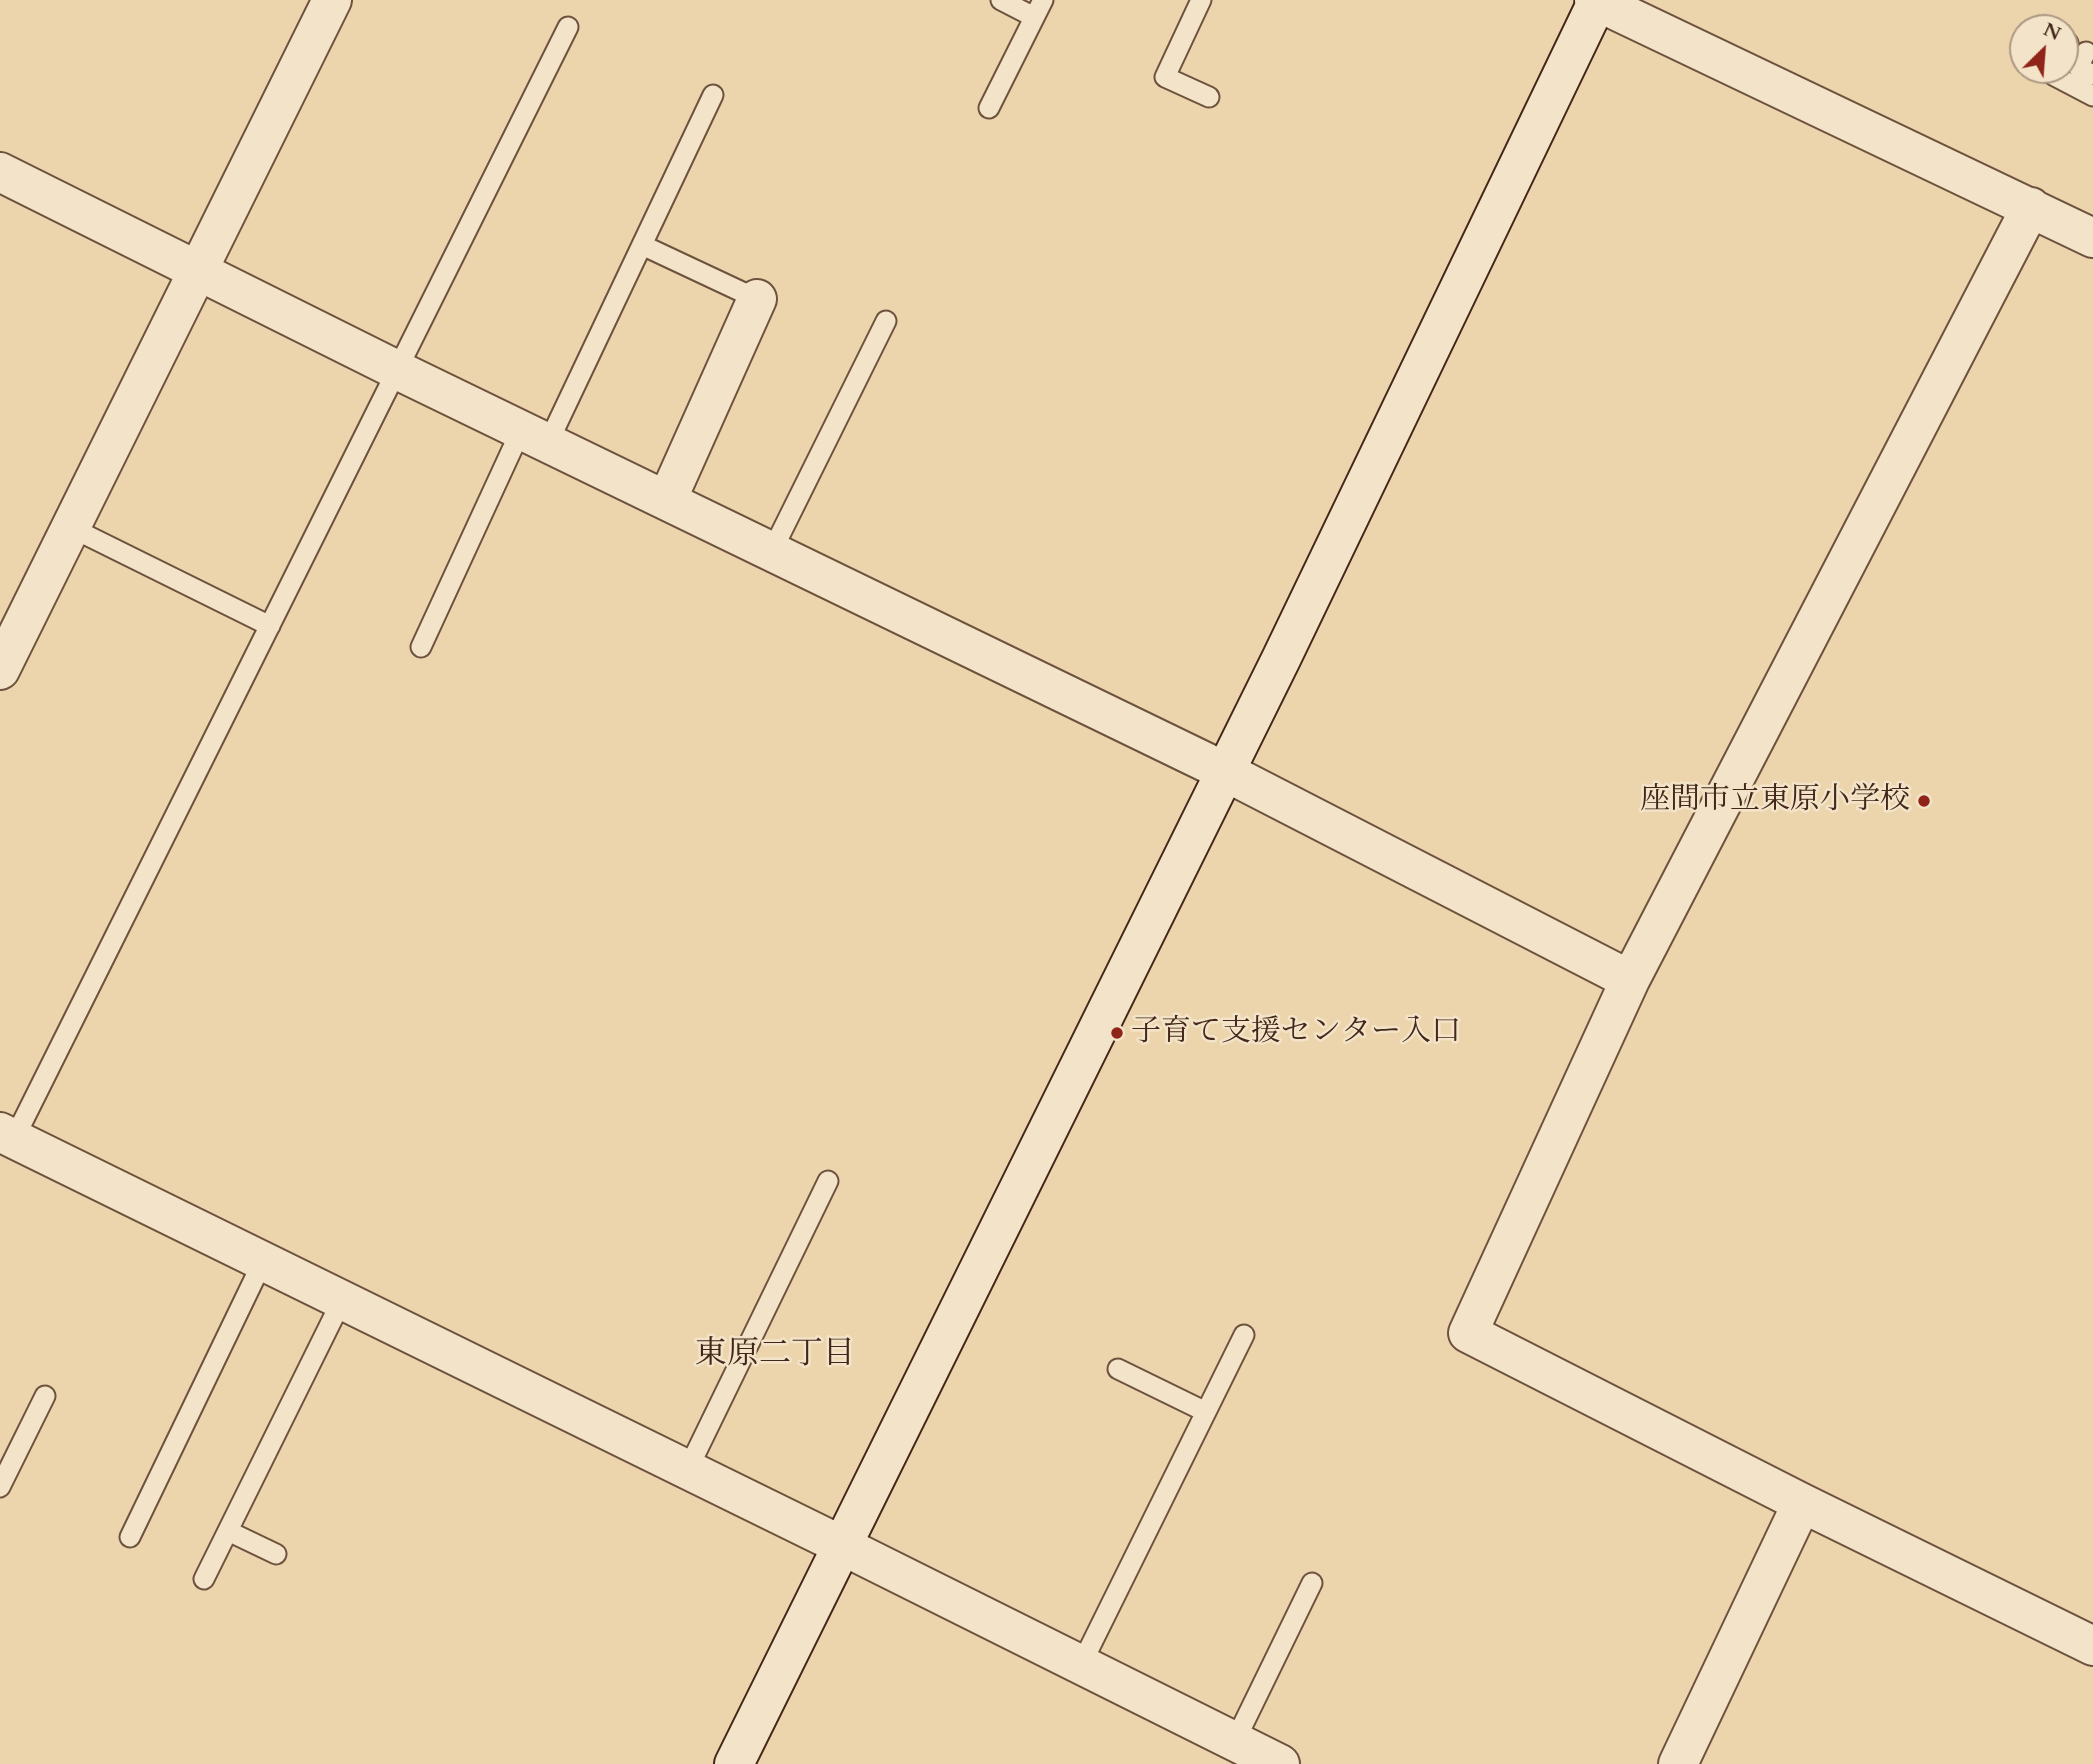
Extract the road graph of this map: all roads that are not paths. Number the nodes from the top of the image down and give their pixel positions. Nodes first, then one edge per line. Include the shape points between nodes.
1 (331, 0) edge
2 (1001, 0) edge
3 (1201, 0) edge
4 (1596, 1) edge
5 (1039, 9) edge
6 (568, 27) dead end
7 (2086, 52) dead end
8 (2093, 75) edge
9 (2070, 84) edge
10 (713, 95) dead end
11 (2093, 96) edge
12 (1209, 97) dead end
13 (989, 108) dead end
14 (0, 172) edge
15 (2031, 207) junction
16 (2093, 238) edge
17 (642, 245) junction
18 (198, 270) junction
19 (757, 299) joint
20 (886, 321) dead end
21 (397, 370) junction
22 (535, 436) junction
23 (667, 500) junction
24 (71, 527) junction
25 (772, 551) junction
26 (270, 626) junction
27 (421, 647) dead end
28 (0, 670) edge
29 (1224, 771) junction
30 (1630, 980) junction
31 (7, 1136) edge
32 (828, 1181) dead end
33 (263, 1261) junction
34 (342, 1300) junction
35 (1244, 1335) dead end
36 (1118, 1368) dead end
37 (45, 1396) dead end
38 (1206, 1412) junction
39 (688, 1469) junction
40 (0, 1487) edge
41 (1802, 1503) junction
42 (228, 1531) junction
43 (130, 1537) dead end
44 (843, 1545) junction
45 (276, 1554) dead end
46 (205, 1579) dead end
47 (1312, 1583) dead end
48 (2093, 1646) edge
49 (1081, 1665) junction
50 (1235, 1741) junction
51 (734, 1764) edge
52 (1280, 1764) edge
53 (1678, 1764) edge

1 - 18 street
2 - 5 lane
3 - 12 lane via 1166,76
4 - 15 street
4 - 29 street
5 - 13 lane
6 - 21 lane
7 - 8 lane via 2078,67
9 - 11 lane
10 - 17 lane
14 - 18 street
15 - 16 street
15 - 30 street
17 - 19 lane
17 - 22 lane
18 - 21 street
18 - 24 street
19 - 23 street
20 - 25 lane
21 - 22 street
21 - 26 lane
22 - 23 street
22 - 27 lane
23 - 25 street
24 - 26 lane
24 - 28 street
25 - 29 street
26 - 31 lane
29 - 30 street
29 - 44 street
30 - 41 street via 1468,1333
31 - 33 street
32 - 39 lane
33 - 34 street
33 - 43 lane
34 - 39 street
34 - 42 lane
35 - 38 lane
36 - 38 lane
37 - 40 lane
38 - 49 lane
39 - 44 street
41 - 48 street
41 - 53 street
42 - 45 lane
42 - 46 lane
44 - 49 street
44 - 51 street
47 - 50 lane
49 - 50 street
50 - 52 street

